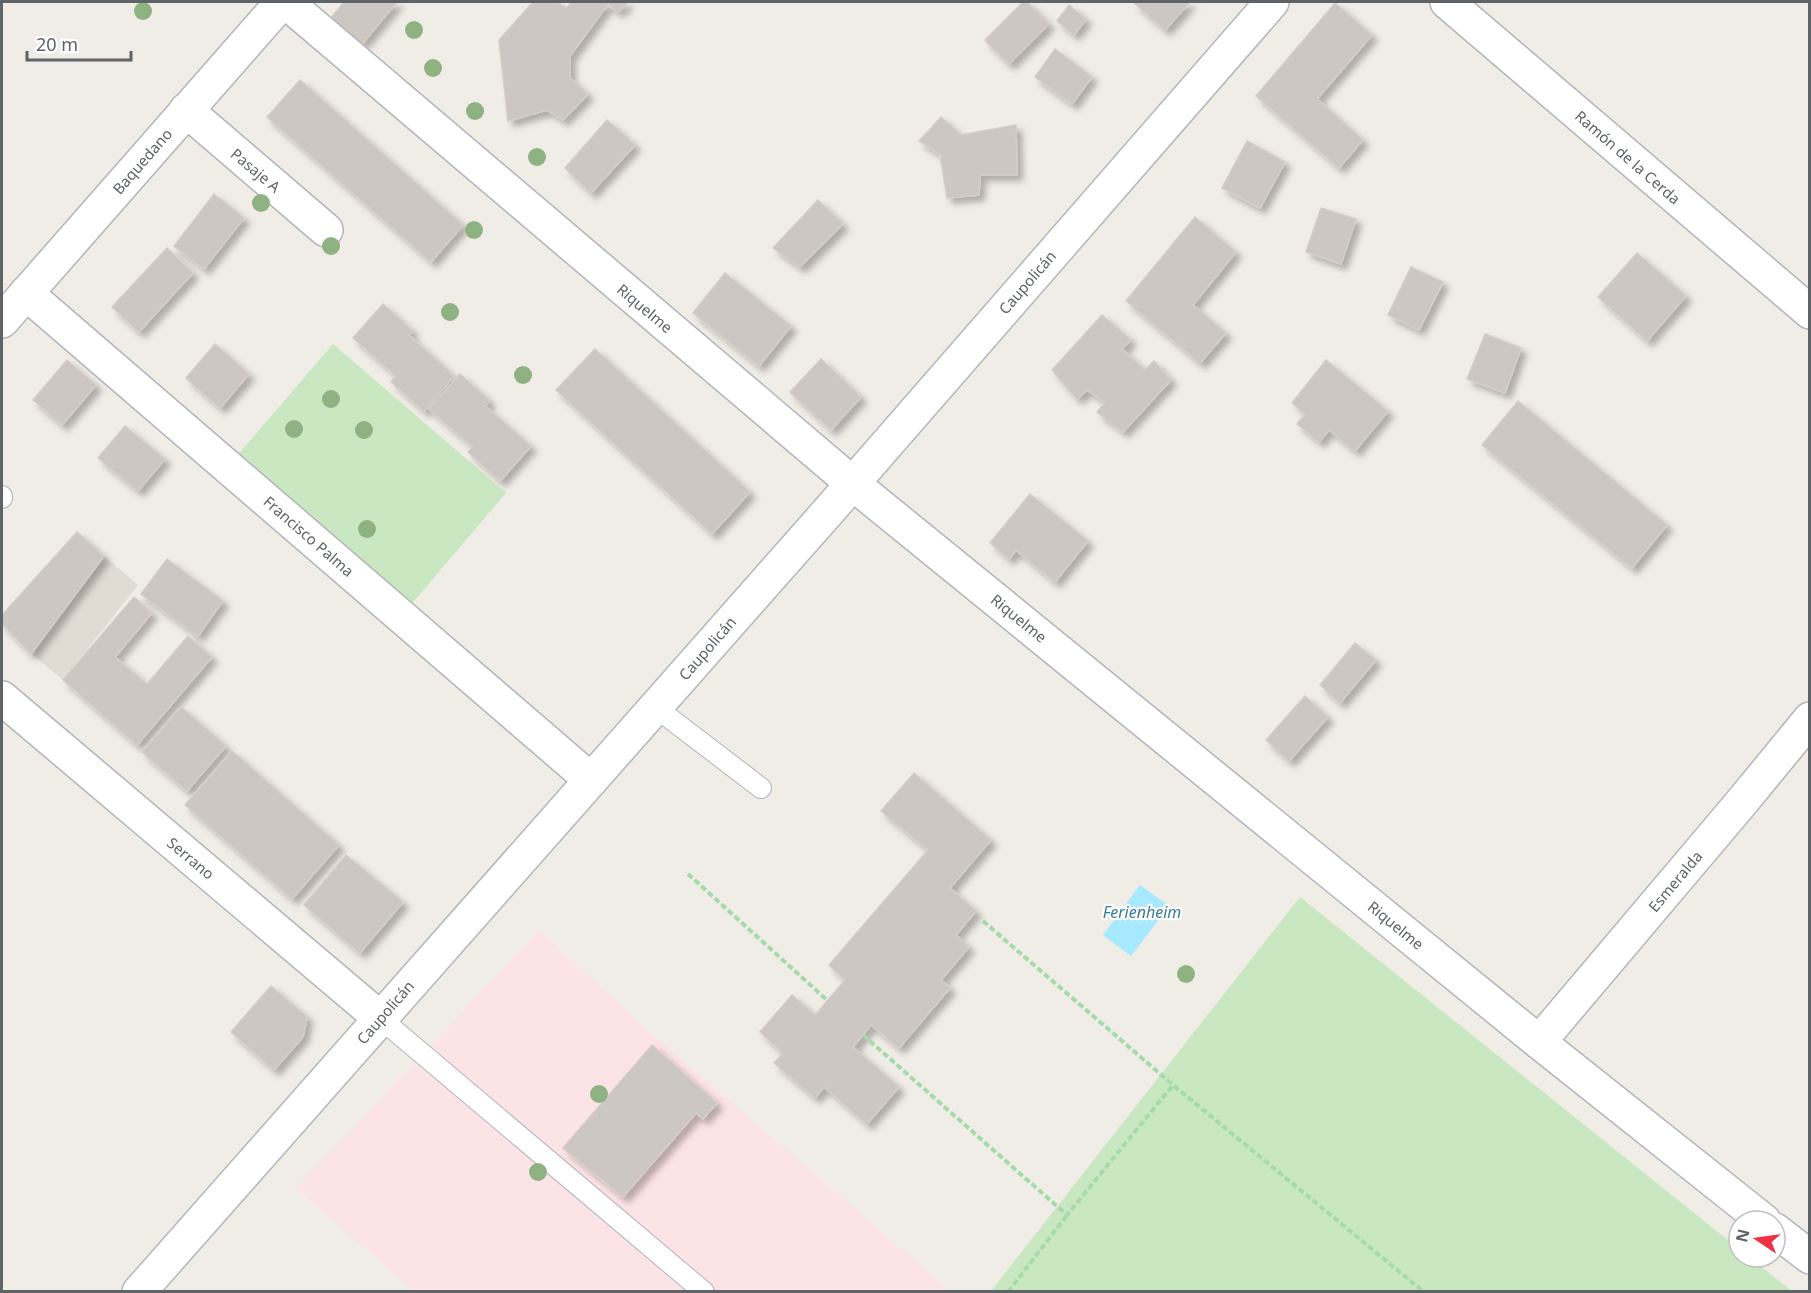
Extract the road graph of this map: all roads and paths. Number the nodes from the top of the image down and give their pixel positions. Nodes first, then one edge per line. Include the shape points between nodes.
1 (284, 2) edge
2 (1272, 2) edge
3 (1447, 2) edge
4 (186, 110) junction
5 (326, 230) dead end
6 (26, 293) junction
7 (1809, 312) edge
8 (2, 321) edge
9 (852, 483) junction
10 (2, 698) edge
11 (655, 707) junction
12 (1809, 719) edge
13 (591, 780) junction
14 (761, 788) dead end
15 (688, 874) dead end
16 (983, 921) dead end
17 (828, 1001) dead end
18 (380, 1018) junction
19 (862, 1035) dead end
20 (1539, 1042) junction
21 (1173, 1085) junction
22 (1749, 1209) edge
23 (1067, 1215) junction
24 (1787, 1240) edge
25 (1809, 1257) edge
26 (139, 1292) edge
27 (704, 1292) edge
28 (1008, 1292) edge
29 (1424, 1292) edge

1 - 4 street, Baquedano
1 - 9 street, Riquelme
2 - 9 street, Caupolicán
3 - 7 street, Ramón de la Cerda
4 - 5 street, Pasaje A
4 - 6 street, Baquedano
6 - 8 street, Baquedano
6 - 13 street, Francisco Palma
9 - 11 street, Caupolicán
9 - 20 street, Riquelme
10 - 18 street, Serrano
11 - 13 street, Caupolicán
11 - 14 lane
12 - 20 street, Esmeralda
13 - 18 street, Caupolicán
15 - 17 path
16 - 21 path
18 - 26 street, Caupolicán
18 - 27 lane
19 - 23 path
20 - 22 street, Riquelme
21 - 23 path
21 - 29 path
23 - 28 path
24 - 25 street

